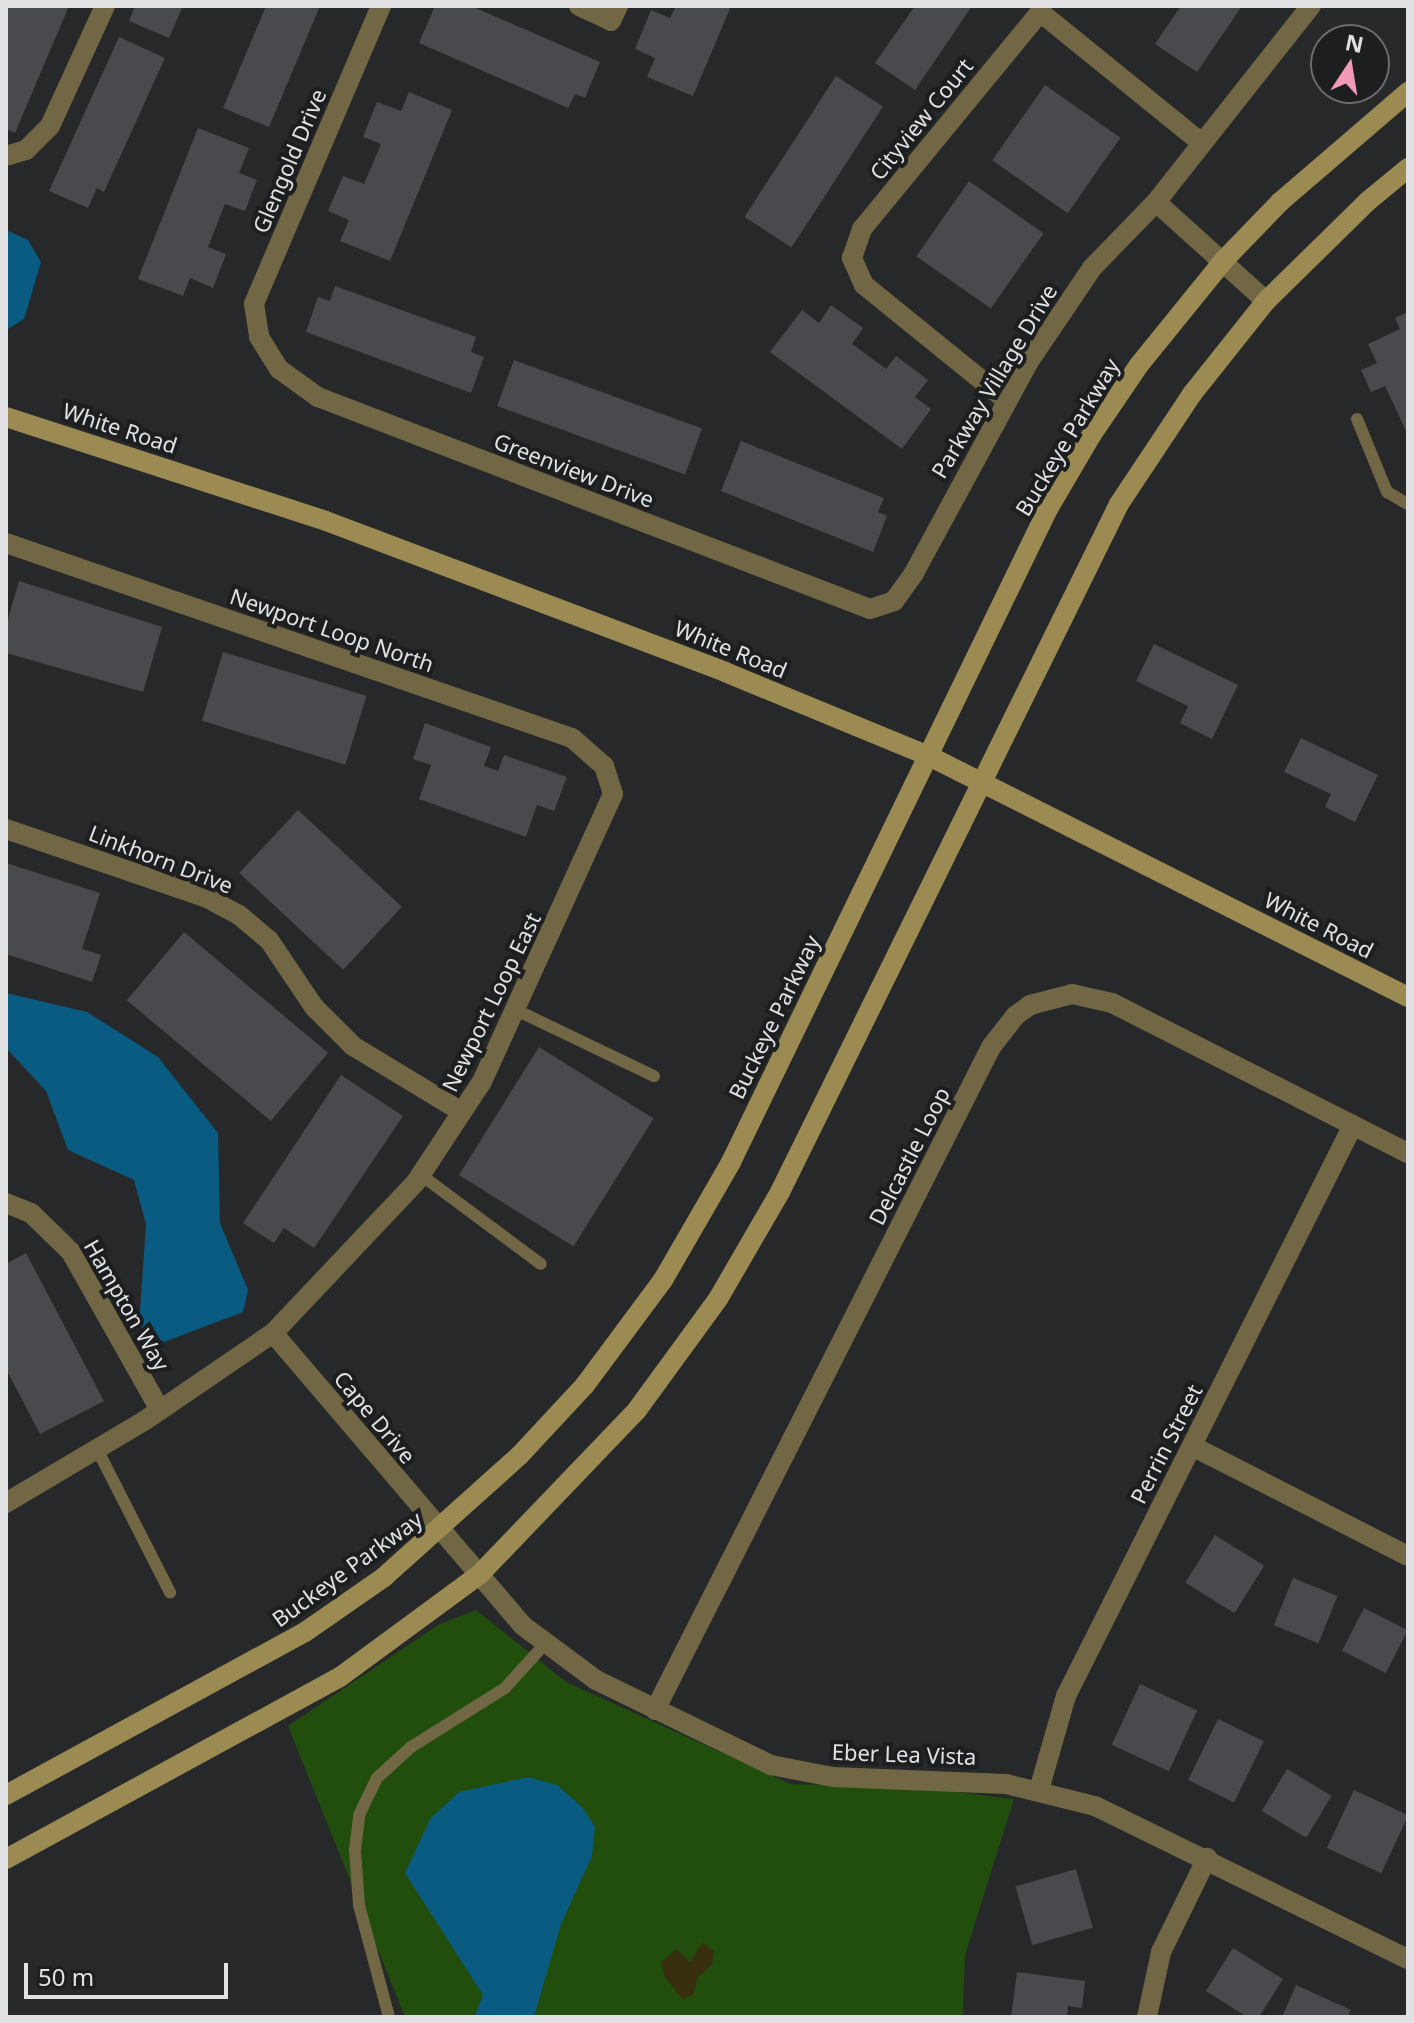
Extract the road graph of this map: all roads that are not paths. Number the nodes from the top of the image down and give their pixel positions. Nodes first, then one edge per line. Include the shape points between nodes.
1 (105, 6) edge
2 (381, 6) edge
3 (579, 6) edge
4 (618, 6) edge
5 (1311, 6) edge
6 (1408, 92) edge
7 (1202, 143) junction
8 (6, 156) edge
9 (1408, 168) edge
10 (1156, 202) junction
11 (1224, 260) junction
12 (1266, 301) junction
13 (259, 337) joint
14 (1006, 400) junction
15 (6, 417) edge
16 (1357, 419) dead end
17 (1408, 504) edge
18 (6, 543) edge
19 (894, 601) joint
20 (931, 757) junction
21 (983, 782) junction
22 (613, 794) joint
23 (6, 829) edge
24 (1408, 997) edge
25 (516, 1010) junction
26 (654, 1076) dead end
27 (462, 1112) junction
28 (1353, 1125) junction
29 (1408, 1153) edge
30 (421, 1175) junction
31 (6, 1203) edge
32 (541, 1264) dead end
33 (273, 1333) junction
34 (160, 1410) junction
35 (1192, 1446) junction
36 (97, 1449) junction
37 (6, 1503) edge
38 (441, 1531) junction
39 (1408, 1556) edge
40 (479, 1575) junction
41 (170, 1592) dead end
42 (544, 1645) junction
43 (655, 1710) junction
44 (1039, 1790) junction
45 (6, 1795) edge
46 (1207, 1858) junction
47 (6, 1859) edge
48 (1408, 1959) edge
49 (389, 2017) edge
50 (1147, 2017) edge

1 - 8 street via 50,126 26,150
2 - 13 street, Glengold Drive via 254,304
3 - 4 street via 611,21
5 - 7 street, Parkway Village Drive
6 - 11 street, Buckeye Parkway via 1292,191
7 - 10 street, Parkway Village Drive
7 - 14 street, Cityview Court via 1040,12 862,229 852,258 864,285
9 - 12 street
10 - 11 street
10 - 14 street, Parkway Village Drive via 1092,268
11 - 12 street
11 - 20 street, Buckeye Parkway via 1139,365 1092,434 1048,509
12 - 21 street via 1192,394 1119,504
13 - 19 street, Greenview Drive via 279,369 318,397 870,609
14 - 19 street, Parkway Village Drive
15 - 20 street, White Road via 326,521 710,666
16 - 17 lane via 1387,492
18 - 22 street, Newport Loop North via 572,738 604,766
20 - 21 street, White Road
20 - 38 street, Buckeye Parkway via 692,1235 585,1385
21 - 24 street, White Road
21 - 40 street via 780,1192 718,1299 598,1456
22 - 25 street, Newport Loop East
23 - 27 street, Linkhorn Drive via 207,898 239,915 269,940 314,1007 353,1046
25 - 26 lane
25 - 27 street, Newport Loop East
27 - 30 street, Newport Loop East
28 - 29 street, Delcastle Loop
28 - 35 street, Perrin Street
28 - 43 street, Delcastle Loop via 1112,1003 1072,994 1030,1005 1015,1016 991,1047
30 - 32 lane
30 - 33 street, Newport Loop East via 345,1263
31 - 34 street, Hampton Way via 31,1213 71,1252
33 - 34 street, Newport Loop East
33 - 38 street, Cape Drive
34 - 36 street, Newport Loop East
35 - 39 street
35 - 44 street, Perrin Street via 1066,1696
36 - 37 street, Newport Loop East
36 - 41 lane
38 - 40 street, Eber Lea Vista
38 - 45 street, Buckeye Parkway via 305,1632
40 - 42 street, Eber Lea Vista
40 - 47 street via 340,1677
42 - 43 street, Eber Lea Vista via 570,1665
42 - 49 lane via 505,1688 399,1757 377,1778 359,1815 359,1905
43 - 44 street, Eber Lea Vista via 747,1756 799,1772
44 - 46 street, Eber Lea Vista via 1120,1815
46 - 48 street, Eber Lea Vista
46 - 50 street via 1161,1952

